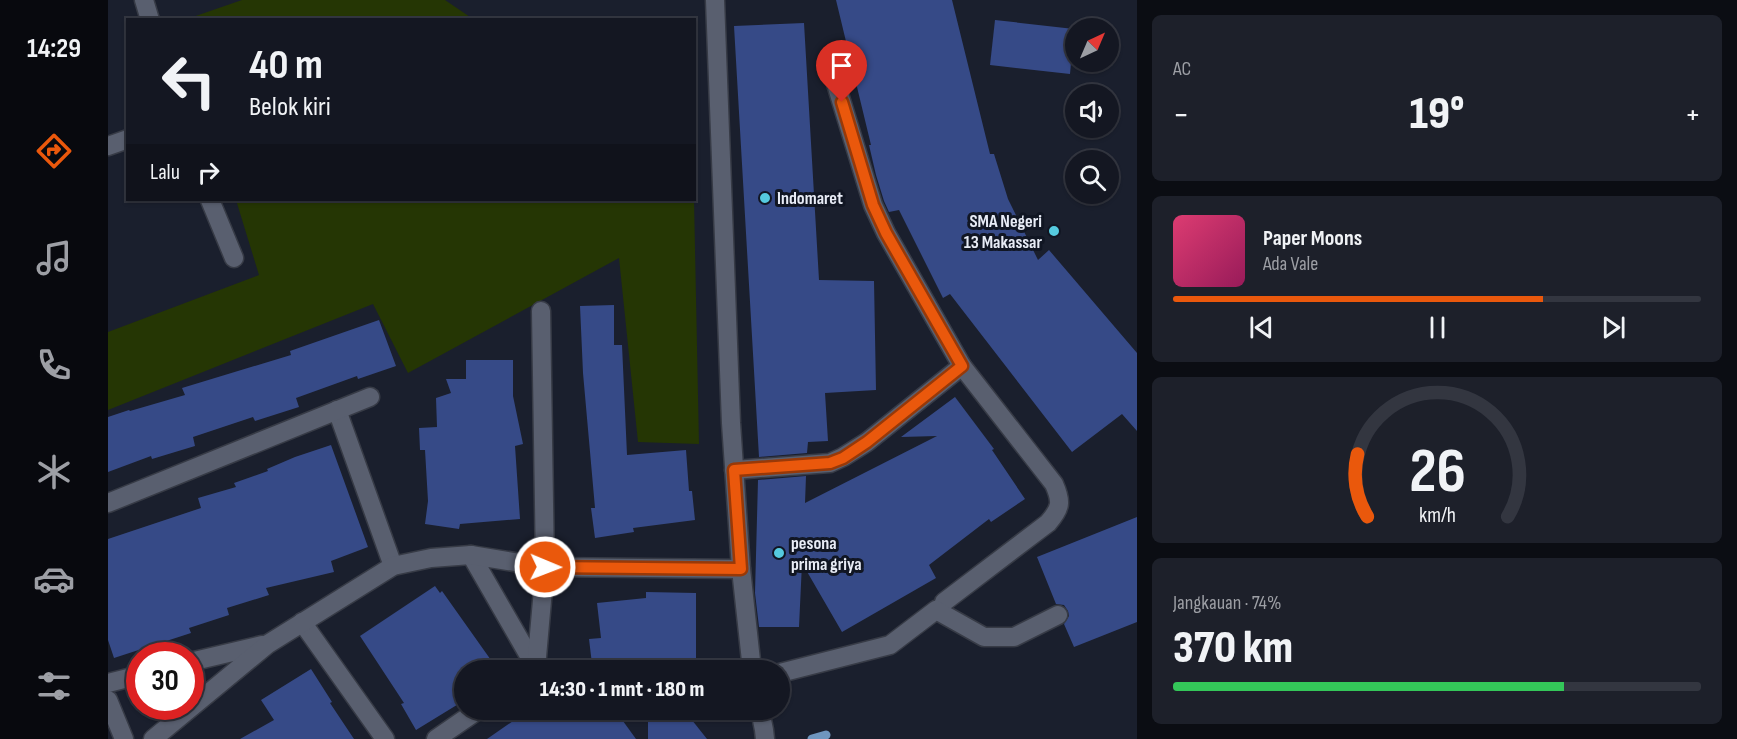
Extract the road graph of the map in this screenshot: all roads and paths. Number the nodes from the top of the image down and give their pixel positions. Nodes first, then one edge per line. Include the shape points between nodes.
1 (144, 0) edge
2 (715, 0) edge
3 (149, 18) edge
4 (829, 62) dead end
5 (126, 140) edge
6 (108, 146) edge
7 (210, 201) edge
8 (234, 258) dead end
9 (541, 311) dead end
10 (962, 366) junction
11 (370, 397) dead end
12 (337, 410) junction
13 (734, 470) junction
14 (108, 503) edge
15 (471, 555) junction
16 (393, 566) junction
17 (545, 567) junction
18 (741, 569) junction
19 (944, 602) dead end
20 (1058, 615) dead end
21 (302, 622) junction
22 (268, 644) junction
23 (204, 660) edge
24 (529, 660) edge
25 (535, 660) edge
26 (751, 660) edge
27 (790, 670) edge
28 (126, 678) edge
29 (108, 683) edge
30 (108, 700) edge
31 (463, 720) edge
32 (762, 720) edge
33 (124, 739) edge
34 (153, 739) edge
35 (385, 739) edge
36 (436, 739) edge
37 (765, 739) edge

1 - 3 street
2 - 13 street
4 - 10 street via 873,205
5 - 6 street
7 - 8 street
9 - 17 street
10 - 13 street via 843,458 830,463
10 - 19 street via 1054,484 1060,502 1058,512 1048,523
11 - 12 street
12 - 14 street
12 - 16 street
13 - 18 street
15 - 16 street
15 - 17 street
15 - 24 street
16 - 21 street
17 - 18 street
17 - 25 street
18 - 26 street
20 - 27 street via 1014,637 984,637 936,610 890,645
21 - 22 street
21 - 35 street
22 - 23 street
22 - 34 street
28 - 29 street
30 - 33 street
31 - 36 street
32 - 37 street

